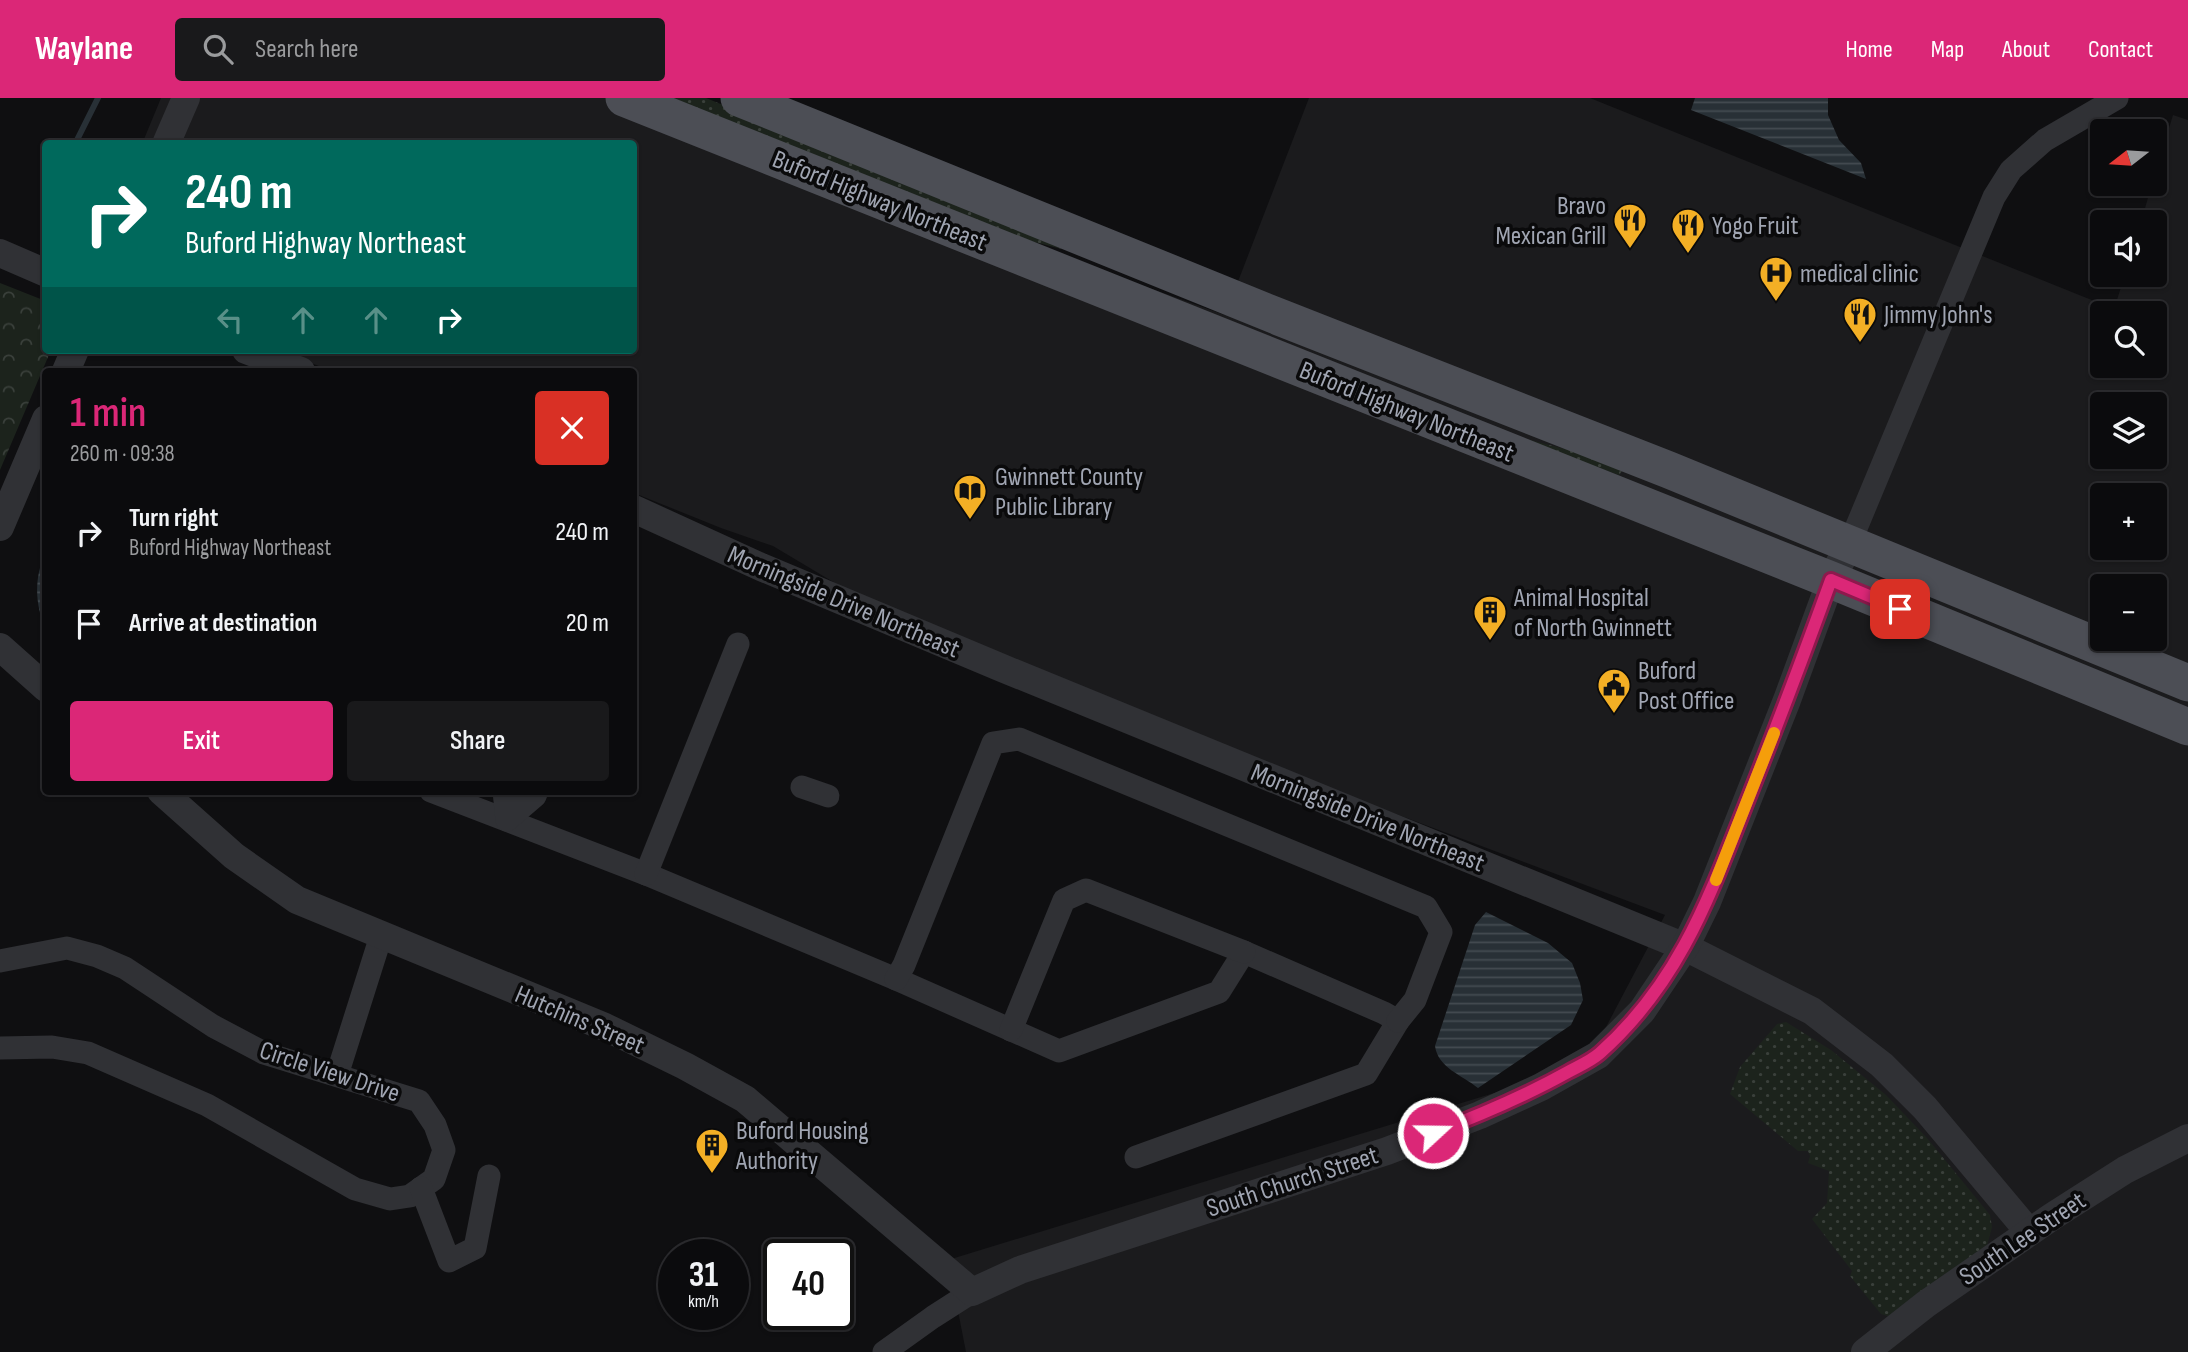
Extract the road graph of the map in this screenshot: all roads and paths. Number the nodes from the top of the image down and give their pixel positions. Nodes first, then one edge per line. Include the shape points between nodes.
1 (186, 98) edge
2 (624, 98) edge
3 (739, 98) edge
4 (2117, 98) edge
5 (168, 140) edge
6 (0, 253) edge
7 (42, 271) edge
8 (256, 354) edge
9 (293, 368) edge
10 (42, 428) edge
11 (637, 515) edge
12 (0, 527) edge
13 (1849, 545) junction
14 (1831, 580) junction
15 (738, 644) dead end
16 (0, 647) edge
17 (2188, 683) edge
18 (42, 684) edge
19 (2188, 727) edge
20 (802, 787) dead end
21 (165, 795) edge
22 (441, 795) edge
23 (505, 795) edge
24 (535, 795) edge
25 (828, 796) dead end
26 (506, 820) junction
27 (646, 874) junction
28 (381, 936) junction
29 (1685, 947) junction
30 (1244, 952) junction
31 (0, 961) edge
32 (896, 979) junction
33 (1398, 1021) junction
34 (1011, 1030) junction
35 (0, 1048) edge
36 (337, 1075) junction
37 (2188, 1138) edge
38 (1136, 1157) dead end
39 (489, 1176) dead end
40 (421, 1188) junction
41 (2029, 1232) junction
42 (972, 1292) junction
43 (884, 1352) edge
44 (1865, 1352) edge

1 - 5 street
2 - 14 main road, Buford Highway Northeast
3 - 13 main road, Buford Highway Northeast
4 - 13 street via 2045,141 2011,170 1994,197
6 - 7 street
8 - 9 street
10 - 12 street
11 - 29 street, Morningside Drive Northeast
13 - 14 street, South Church Street
13 - 17 main road, Buford Highway Northeast
14 - 19 main road, Buford Highway Northeast
14 - 29 street, South Church Street via 1707,902
15 - 27 street
16 - 18 street
20 - 25 street
21 - 28 street, Hutchins Street via 234,856 297,900
22 - 26 street
23 - 26 street
24 - 26 street
26 - 27 street
27 - 32 street
28 - 36 street
28 - 42 street, Hutchins Street via 604,1027 745,1099
29 - 41 street, Morningside Drive Northeast via 1812,1011 1882,1065 1925,1108
29 - 42 street, South Church Street via 1642,1011 1598,1055 1541,1087 1387,1151 1020,1270
30 - 33 street
30 - 34 street via 1219,992 1059,1051
30 - 34 street via 1086,890 1064,900
31 - 36 street, Circle View Drive via 67,948 97,956 125,968 213,1026 264,1053
32 - 33 street via 993,743 1019,739 1426,907 1441,932 1415,1000
32 - 34 street
33 - 38 street via 1366,1074
35 - 40 street via 52,1047 88,1054 207,1105 355,1189 390,1199 410,1196
36 - 40 street, Circle View Drive via 419,1101 444,1150 434,1179
37 - 41 street, South Lee Street via 2125,1170
39 - 40 street via 475,1248 450,1261
41 - 44 street, South Lee Street
42 - 43 street, South Church Street

